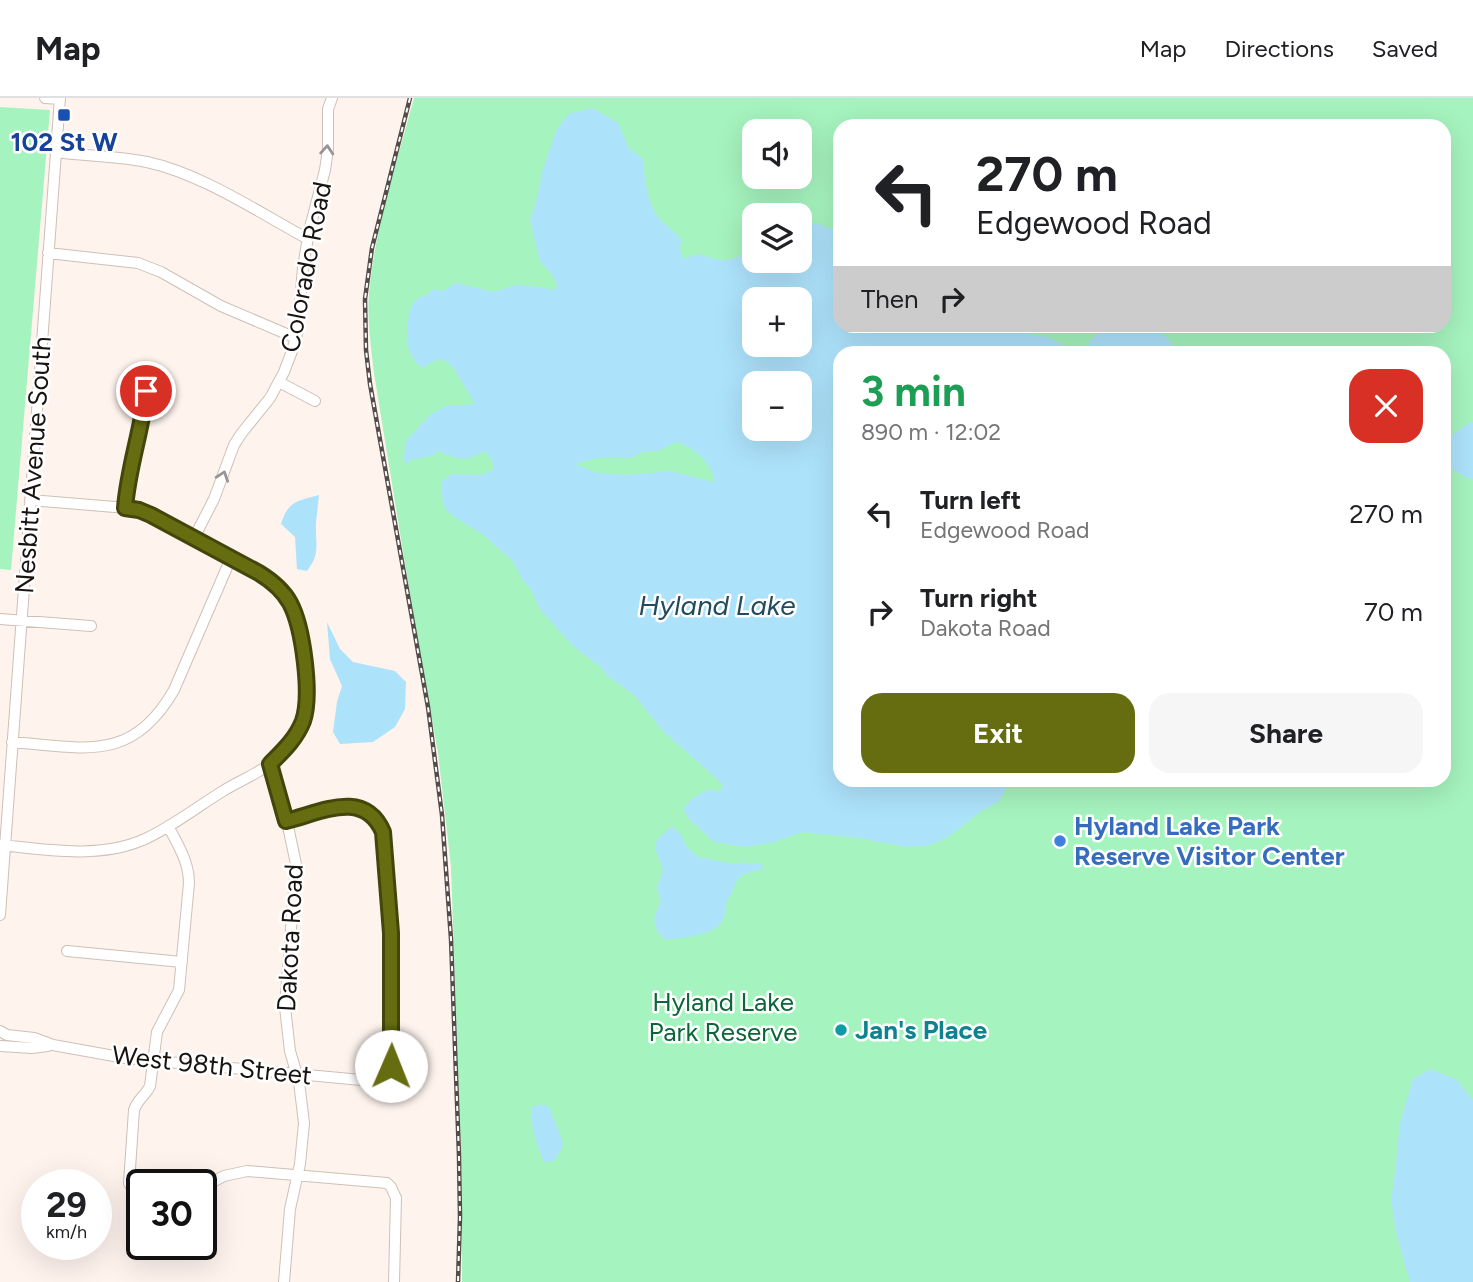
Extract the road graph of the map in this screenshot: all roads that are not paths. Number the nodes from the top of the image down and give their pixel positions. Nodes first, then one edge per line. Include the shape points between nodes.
1 (45, 98) edge
2 (332, 98) edge
3 (60, 99) edge
4 (55, 152) junction
5 (308, 239) junction
6 (48, 253) junction
7 (296, 338) junction
8 (146, 375) dead end
9 (279, 382) junction
10 (316, 401) dead end
11 (30, 500) junction
12 (125, 508) junction
13 (194, 538) junction
14 (231, 558) junction
15 (0, 619) edge
16 (21, 620) junction
17 (91, 626) dead end
18 (12, 743) junction
19 (270, 764) junction
20 (286, 821) junction
21 (169, 826) junction
22 (3, 845) edge
23 (0, 915) edge
24 (67, 951) dead end
25 (182, 962) junction
26 (0, 1031) edge
27 (53, 1045) junction
28 (0, 1046) edge
29 (153, 1061) junction
30 (296, 1074) junction
31 (130, 1169) edge
32 (297, 1175) junction
33 (217, 1180) edge
34 (284, 1282) edge
35 (394, 1282) edge

1 - 3 street
5 -> 2 street, Colorado Road via 325,170
3 - 4 street, Nesbitt Avenue South
4 - 5 street via 165,167 202,181
4 - 6 street, Nesbitt Avenue South
5 - 7 street, Colorado Road
6 - 7 street via 138,263
6 - 11 street, Nesbitt Avenue South
7 - 9 street, Colorado Road
8 - 12 street via 144,411
9 - 10 street
13 -> 9 street, Colorado Road via 234,445
11 - 12 street
11 - 16 street, Nesbitt Avenue South
12 - 13 street via 151,515
13 - 14 street
14 - 18 street via 174,690 140,732 100,747
14 - 19 street via 281,590 298,628 307,705 298,733
15 - 16 street
16 - 17 street
16 - 18 street, Nesbitt Avenue South
18 - 22 street, Nesbitt Avenue South
19 - 20 street, Dakota Road
19 - 21 street
20 - 30 street, Dakota Road via 296,864 285,1007
20 - 30 street, West 98th Street via 347,805 373,816 383,832 391,933 392,1063 386,1076 372,1081
21 - 22 street via 128,845 95,852
21 - 25 street via 189,872
22 - 23 street, Nesbitt Avenue South
24 - 25 street
25 - 29 street via 179,990 157,1032
26 - 27 street, West 98th Street
27 - 28 street, West 98th Street
27 - 29 street, West 98th Street
29 - 30 street, West 98th Street
29 - 31 street via 150,1086 134,1110
30 - 32 street, Dakota Road via 304,1123
32 - 33 street via 247,1171
32 - 34 street, Dakota Road
32 - 35 street via 391,1186 396,1198

